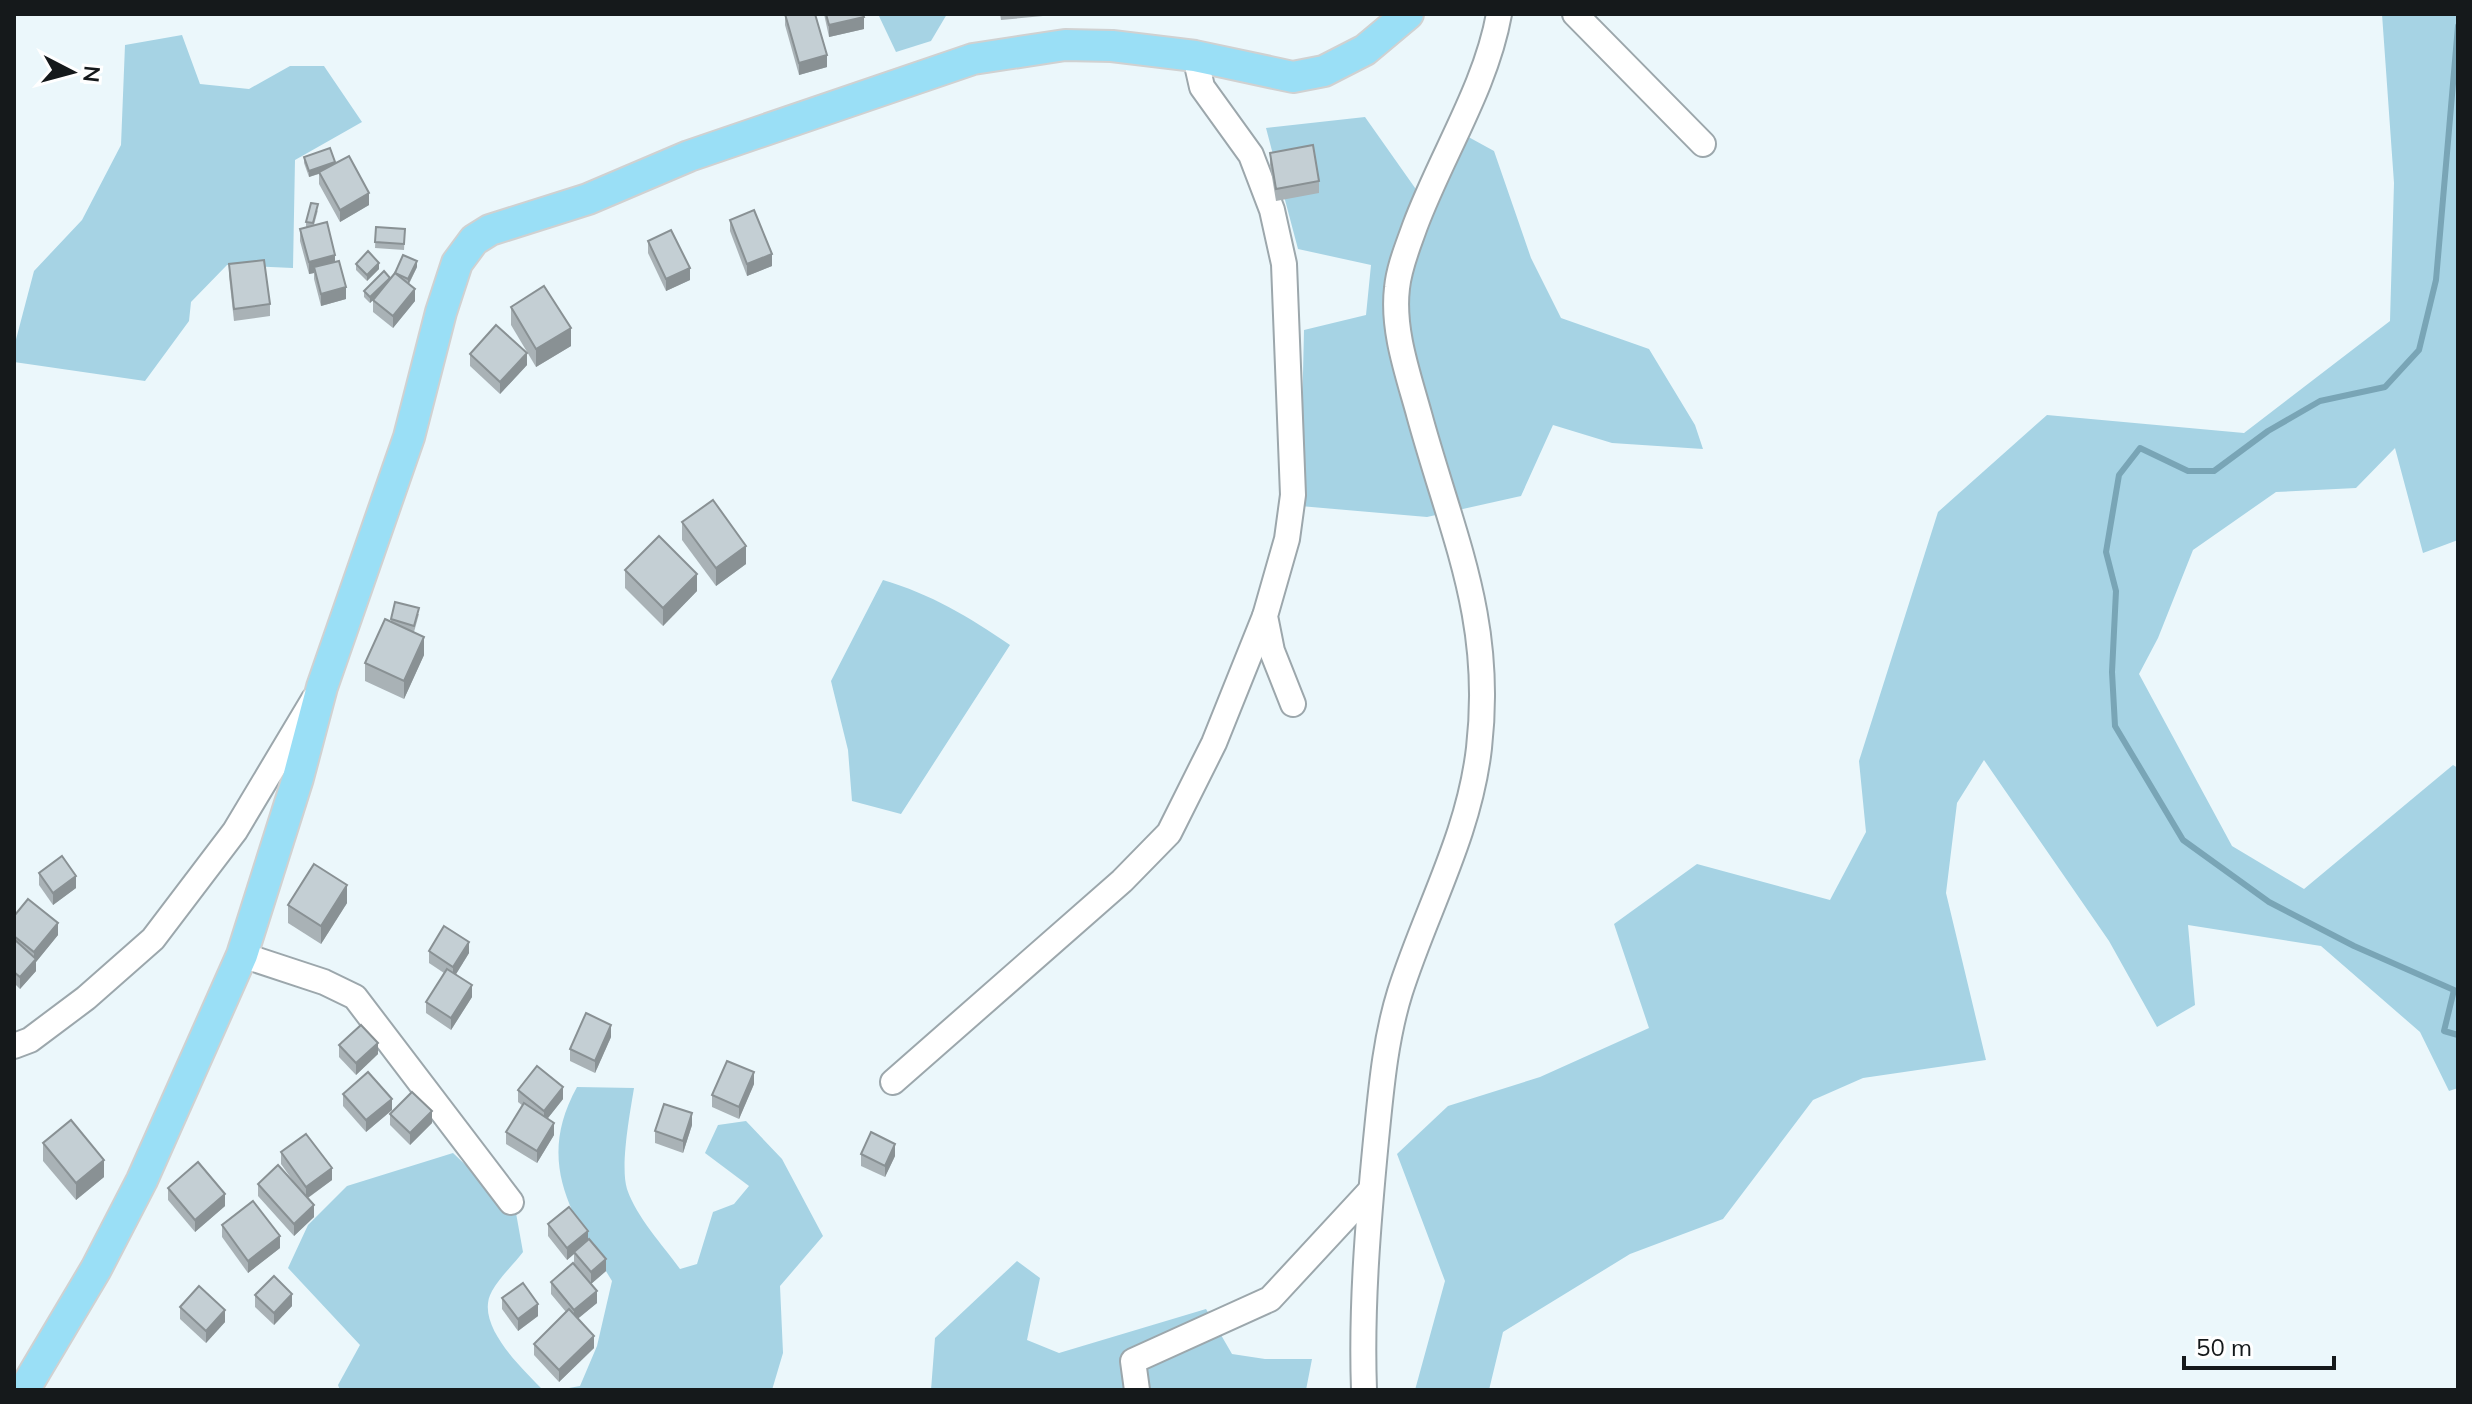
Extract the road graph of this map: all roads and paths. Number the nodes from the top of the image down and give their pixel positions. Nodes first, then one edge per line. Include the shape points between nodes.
1 (1408, 14) edge
2 (1499, 14) edge
3 (1575, 14) edge
4 (1195, 56) junction
5 (1703, 144) dead end
6 (1265, 616) junction
7 (322, 687) junction
8 (1293, 704) dead end
9 (242, 955) junction
10 (14, 1046) edge
11 (893, 1082) dead end
12 (1371, 1190) junction
13 (511, 1202) dead end
14 (24, 1390) edge
15 (1137, 1390) edge
16 (1364, 1390) edge

1 - 4 main road via 1365,50 1324,71 1293,77
2 - 12 street via 1494,39 1434,176 1397,287 1398,326 1410,381 1479,624 1482,702 1470,800 1400,992 1390,1034
3 - 5 street
4 - 6 street via 1202,87 1251,155 1272,210 1284,264 1293,495 1287,539
4 - 7 main road via 1065,45 973,59 689,156 474,240 457,263 409,437
6 - 8 street
6 - 11 street via 1214,743 1169,833 1122,881
7 - 9 main road
7 - 10 street via 235,831 153,939 86,998
9 - 13 street via 355,997
9 - 14 main road via 135,1193
12 - 15 street via 1270,1299 1133,1361
12 - 16 street

